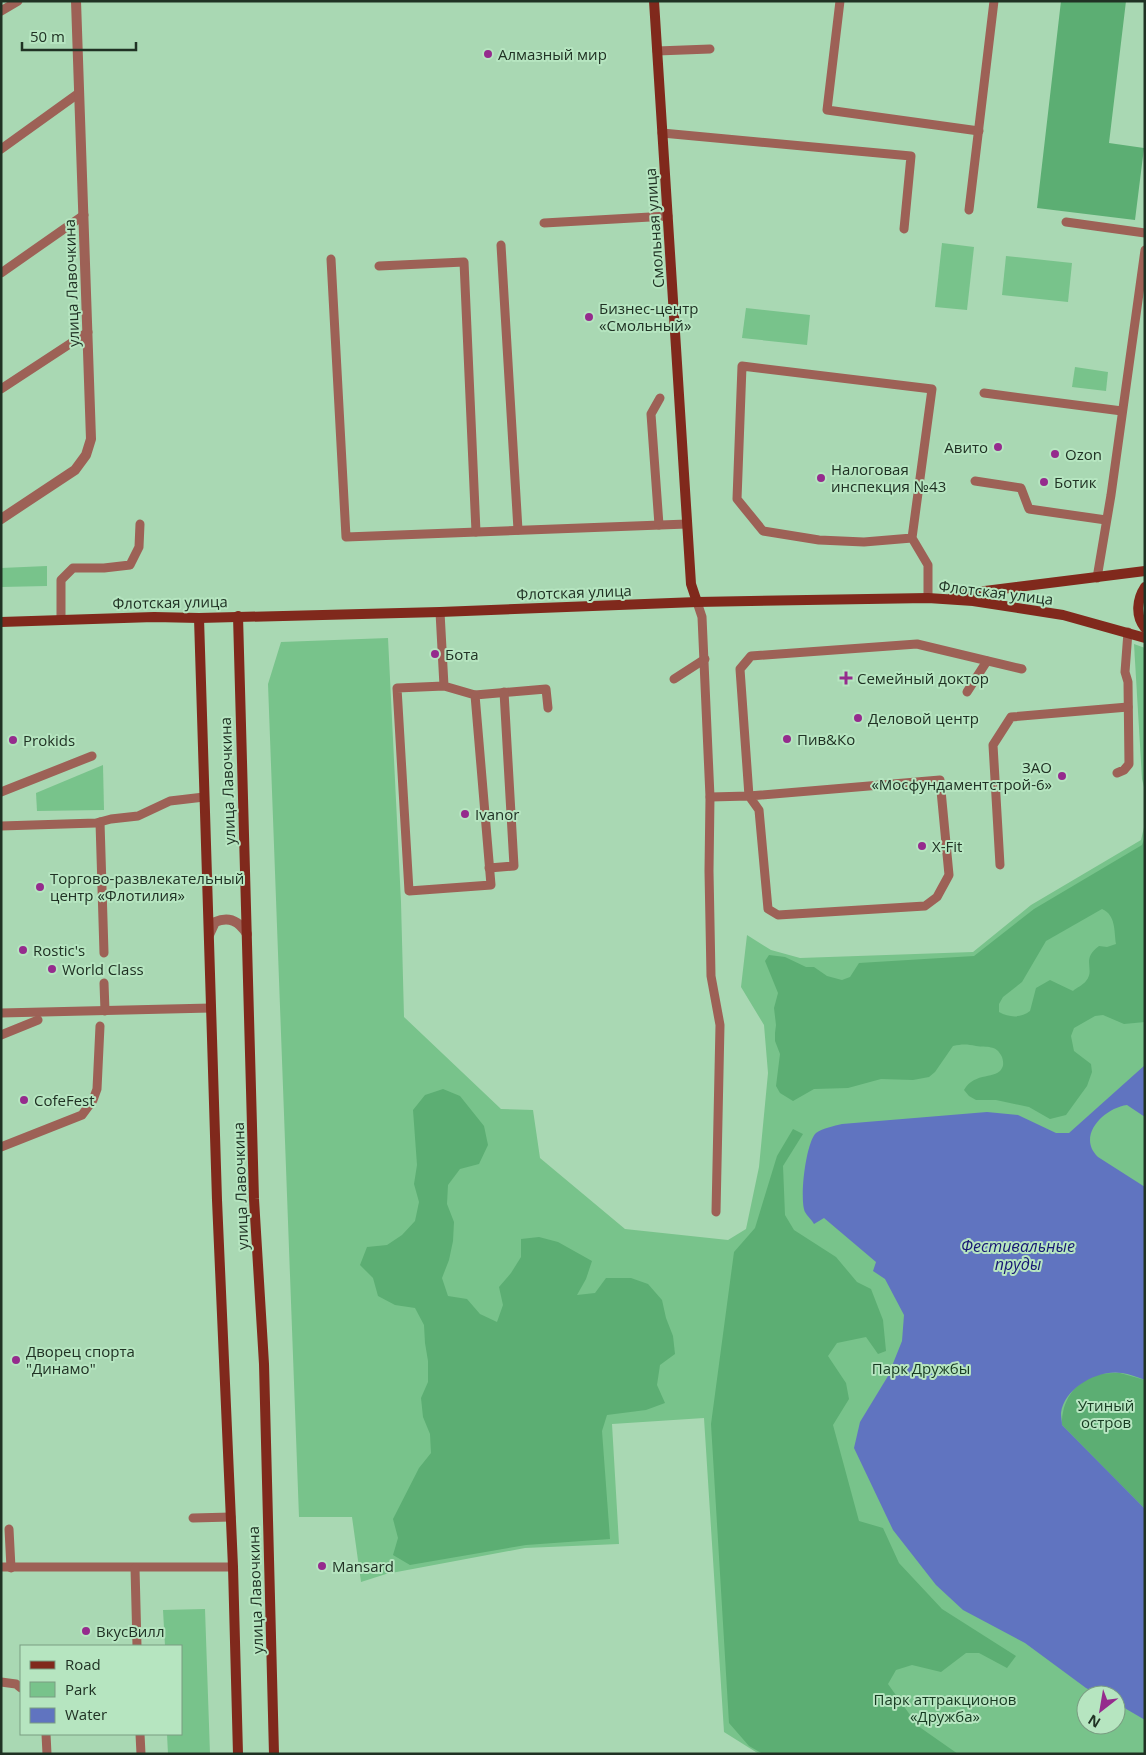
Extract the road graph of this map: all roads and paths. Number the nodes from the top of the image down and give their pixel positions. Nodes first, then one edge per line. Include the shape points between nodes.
1 (18, 1) edge
2 (76, 1) edge
3 (654, 1) edge
4 (840, 1) edge
5 (994, 1) edge
6 (1, 10) edge
7 (710, 49) dead end
8 (657, 51) junction
9 (79, 93) junction
10 (979, 131) junction
11 (662, 133) junction
12 (1, 149) edge
13 (969, 210) dead end
14 (84, 215) junction
15 (668, 216) junction
16 (1066, 222) dead end
17 (544, 223) dead end
18 (904, 229) dead end
19 (1145, 233) edge
20 (501, 245) dead end
21 (1145, 250) edge
22 (331, 259) dead end
23 (379, 266) dead end
24 (1, 272) edge
25 (88, 332) junction
26 (1, 389) edge
27 (984, 393) dead end
28 (660, 398) dead end
29 (1122, 412) junction
30 (975, 481) dead end
31 (1, 519) edge
32 (1106, 520) junction
33 (140, 524) dead end
34 (687, 524) junction
35 (659, 525) junction
36 (518, 530) junction
37 (476, 532) junction
38 (912, 538) junction
39 (1145, 571) edge
40 (1097, 578) junction
41 (1145, 587) edge
42 (928, 598) junction
43 (697, 602) junction
44 (440, 612) junction
45 (238, 616) junction
46 (199, 618) junction
47 (61, 620) junction
48 (1, 622) edge
49 (1145, 628) edge
50 (1128, 632) junction
51 (1145, 638) edge
52 (704, 659) junction
53 (987, 660) junction
54 (1022, 669) dead end
55 (674, 679) dead end
56 (444, 686) junction
57 (504, 692) junction
58 (967, 692) dead end
59 (475, 695) junction
60 (1128, 707) junction
61 (548, 708) dead end
62 (92, 756) dead end
63 (1117, 773) dead end
64 (1, 792) edge
65 (710, 796) junction
66 (749, 796) junction
67 (204, 797) junction
68 (100, 822) junction
69 (1, 826) edge
70 (1000, 865) dead end
71 (489, 868) junction
72 (247, 934) junction
73 (209, 936) junction
74 (104, 953) dead end
75 (104, 983) dead end
76 (211, 1008) junction
77 (105, 1010) junction
78 (1, 1013) edge
79 (38, 1020) dead end
80 (100, 1026) dead end
81 (1, 1035) edge
82 (1, 1147) edge
83 (716, 1212) dead end
84 (230, 1517) junction
85 (193, 1518) dead end
86 (8, 1529) dead end
87 (233, 1567) junction
88 (1, 1568) edge
89 (11, 1568) junction
90 (135, 1568) junction
91 (137, 1645) edge
92 (1, 1682) edge
93 (20, 1687) edge
94 (46, 1735) edge
95 (140, 1735) edge
96 (47, 1754) edge
97 (141, 1754) edge
98 (238, 1754) edge
99 (274, 1754) edge

1 - 6 lane
2 - 9 street, улица Лавочкина
3 - 8 main road, Смольная улица
4 - 10 lane via 827,110
5 - 10 lane
7 - 8 lane
8 - 11 main road, Смольная улица
9 - 12 lane
9 - 14 street, улица Лавочкина
10 - 13 lane
11 - 15 main road, Смольная улица
11 - 18 lane via 911,156
14 - 24 lane
14 - 25 street, улица Лавочкина
15 - 17 lane
15 - 34 main road, Смольная улица
16 - 19 lane
20 - 36 lane
21 - 29 lane
22 - 37 lane via 346,537
23 - 37 lane via 464,262
25 - 26 lane
25 - 31 street, улица Лавочкина via 92,439 86,455 75,470
27 - 29 lane
28 - 35 lane via 652,414
29 - 32 lane
30 - 32 lane via 1021,488 1029,510
32 - 40 lane
33 - 47 lane via 139,548 130,565 73,568 61,580
34 - 35 lane
34 - 43 main road, Смольная улица via 691,584
35 - 36 lane
36 - 37 lane
38 - 38 lane via 864,542 819,540 763,531 737,498 742,366 932,389
38 - 42 lane via 928,565
39 - 40 main road
40 - 42 main road
41 - 49 main road via 1138,612
42 - 43 main road, Флотская улица
42 - 50 main road, Флотская улица via 973,601 1063,615
43 - 44 main road, Флотская улица
43 - 52 lane via 702,617
44 - 45 main road, Флотская улица
44 - 56 lane
45 - 46 main road, Флотская улица
45 - 72 main road, улица Лавочкина
46 - 47 main road, Флотская улица
46 - 67 main road, улица Лавочкина
47 - 48 main road, Флотская улица
50 - 51 main road, Флотская улица
50 - 60 lane via 1125,672
52 - 55 lane
52 - 65 lane
53 - 54 lane
53 - 58 lane
53 - 66 lane via 917,644 751,656 740,669
56 - 59 lane
56 - 71 lane via 397,688 409,890 491,885
57 - 59 lane
57 - 61 lane via 546,689
57 - 71 lane via 514,866
59 - 71 lane
60 - 63 lane via 1128,764
60 - 70 lane via 1011,717 993,745
62 - 64 lane
65 - 66 lane
65 - 83 lane via 711,976 720,1025
66 - 66 lane via 759,810 768,909 778,915 925,906 937,898 949,875 940,780
67 - 68 lane via 176,799 138,816
67 - 73 main road, улица Лавочкина
68 - 69 lane
68 - 74 lane
72 - 73 street via 242,926 227,919 215,922
72 - 99 main road, улица Лавочкина via 254,1199 264,1364
73 - 76 main road, улица Лавочкина
75 - 77 lane
76 - 77 lane
76 - 84 main road, улица Лавочкина
77 - 78 lane
79 - 81 lane
80 - 82 lane via 97,1089 88,1108 82,1115
84 - 85 lane
84 - 87 main road, улица Лавочкина
86 - 89 lane
87 - 90 lane
87 - 98 main road, улица Лавочкина
88 - 89 lane
89 - 90 lane
90 - 91 lane
92 - 93 lane
94 - 96 lane
95 - 97 lane

